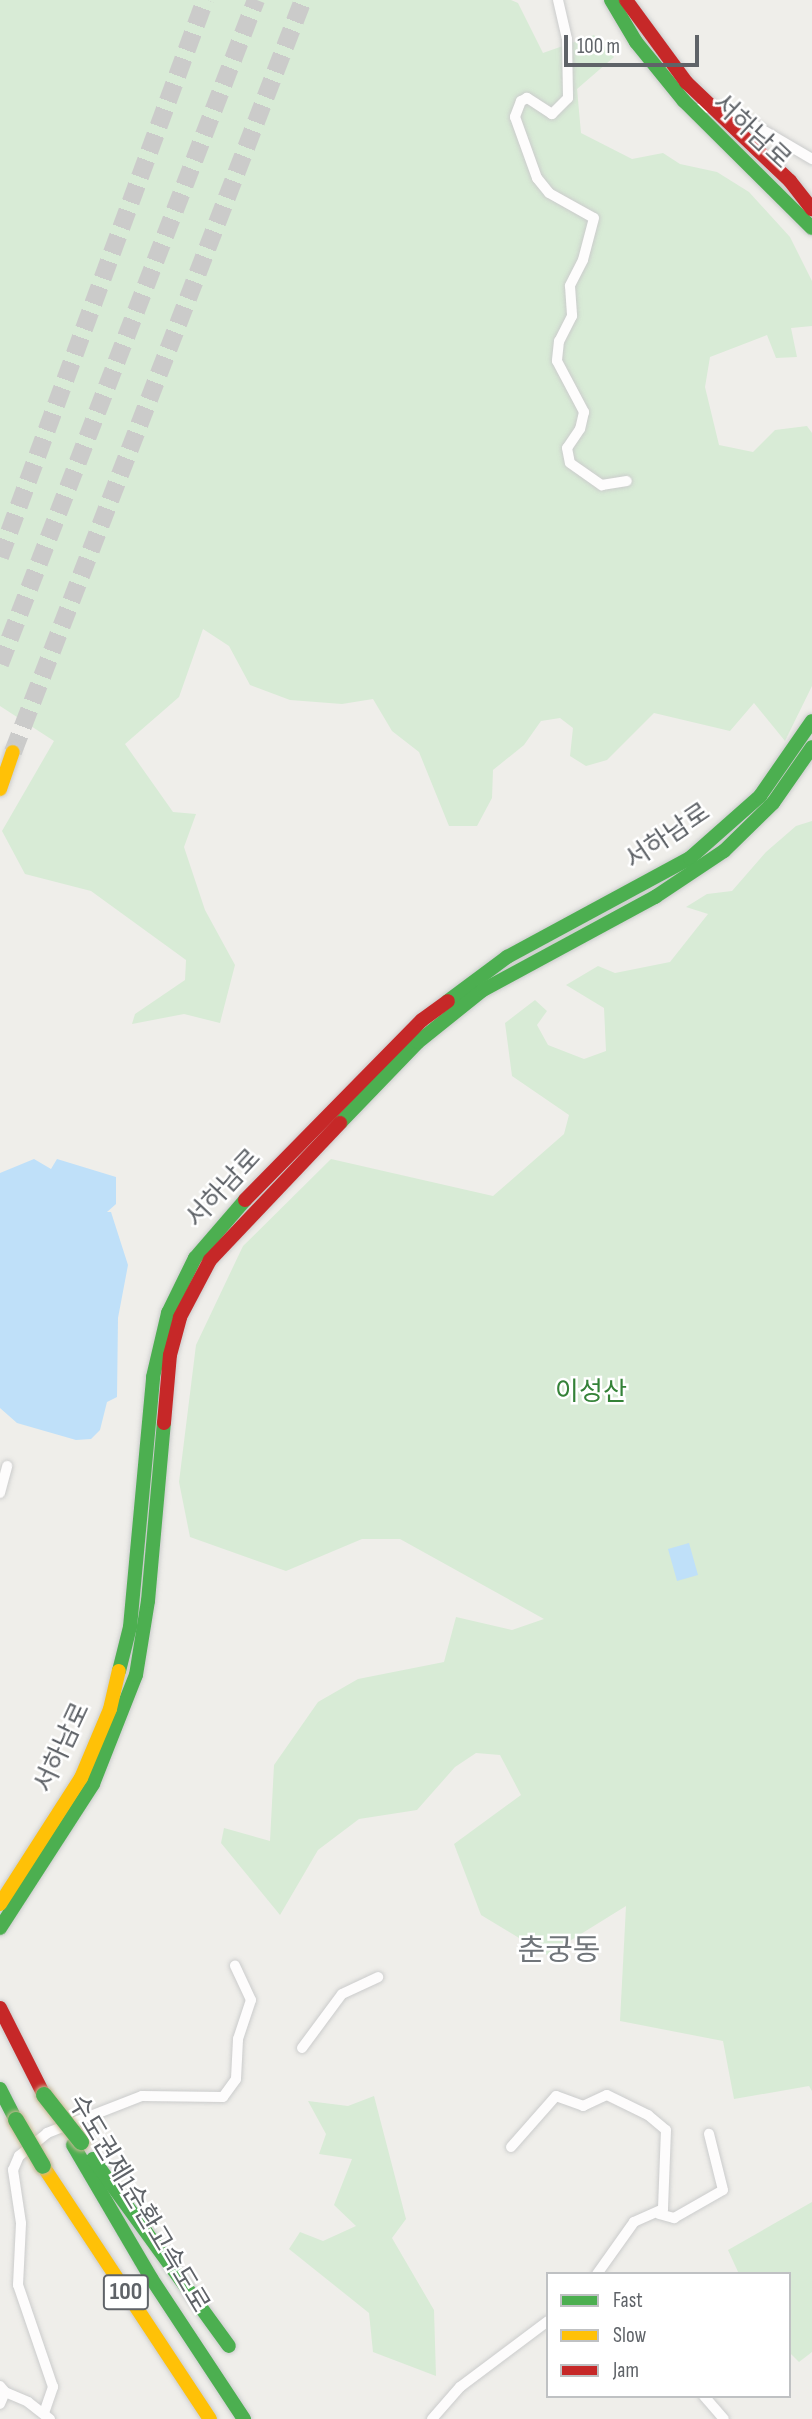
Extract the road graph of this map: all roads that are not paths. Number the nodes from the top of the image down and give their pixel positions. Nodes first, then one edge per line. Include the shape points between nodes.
1 (558, 0) edge
2 (611, 0) edge
3 (626, 0) edge
4 (710, 107) junction
5 (692, 110) junction
6 (812, 159) edge
7 (790, 181) junction
8 (812, 195) edge
9 (812, 209) edge
10 (812, 228) edge
11 (627, 481) dead end
12 (812, 721) edge
13 (812, 747) edge
14 (13, 752) tunnel mouth
15 (0, 789) edge
16 (7, 1466) dead end
17 (0, 1493) edge
18 (1, 1902) edge
19 (0, 1928) edge
20 (235, 1966) dead end
21 (378, 1978) dead end
22 (0, 2008) edge
23 (302, 2048) dead end
24 (0, 2089) edge
25 (709, 2134) dead end
26 (77, 2144) junction
27 (511, 2147) dead end
28 (659, 2214) junction
29 (598, 2272) edge
30 (546, 2322) edge
31 (229, 2346) dead end
32 (2, 2389) edge
33 (706, 2398) edge
34 (0, 2404) edge
35 (47, 2416) edge
36 (210, 2419) edge
37 (244, 2419) edge
38 (432, 2419) edge
39 (724, 2419) edge

1 - 11 street via 567,39 568,98 552,114 527,98 515,117 537,178 549,192 594,218 583,260 570,286 572,316 559,341 557,361 584,412 580,429 567,448 570,463 602,485
2 - 5 main road, 서하남로 via 636,43
3 - 4 main road, 서하남로 via 645,32
4 - 5 street
4 - 6 street via 757,124
4 - 7 main road, 서하남로
5 - 10 main road, 서하남로
7 - 8 main road
7 - 9 main road, 서하남로
12 - 18 main road, 서하남로 via 760,796 690,858 507,957 432,1011 230,1215 195,1258 168,1312 153,1377 130,1626 110,1709 81,1778
13 - 19 main road, 서하남로 via 773,803 724,851 654,897 483,990 418,1042 210,1260 180,1317 168,1365 149,1590 136,1675 93,1784
14 - 15 main road
16 - 17 street
20 - 35 street via 251,2000 238,2039 236,2079 223,2097 142,2096 47,2133 19,2156 13,2170 22,2223 18,2285 53,2387
21 - 23 street via 342,1994
22 - 26 main road, 수도권제1순환고속도로 / 100, bridge via 44,2095
24 - 36 main road, 수도권제1순환고속도로 / 100, bridge via 43,2165
25 - 28 street via 723,2190 674,2218
26 - 31 main road
26 - 37 main road, 수도권제1순환고속도로 / 100 via 151,2278
27 - 28 street via 556,2096 583,2106 607,2095 627,2103 666,2130 666,2196
28 - 29 street via 634,2222
30 - 38 street via 460,2387
32 - 34 street
32 - 35 street
33 - 39 street

